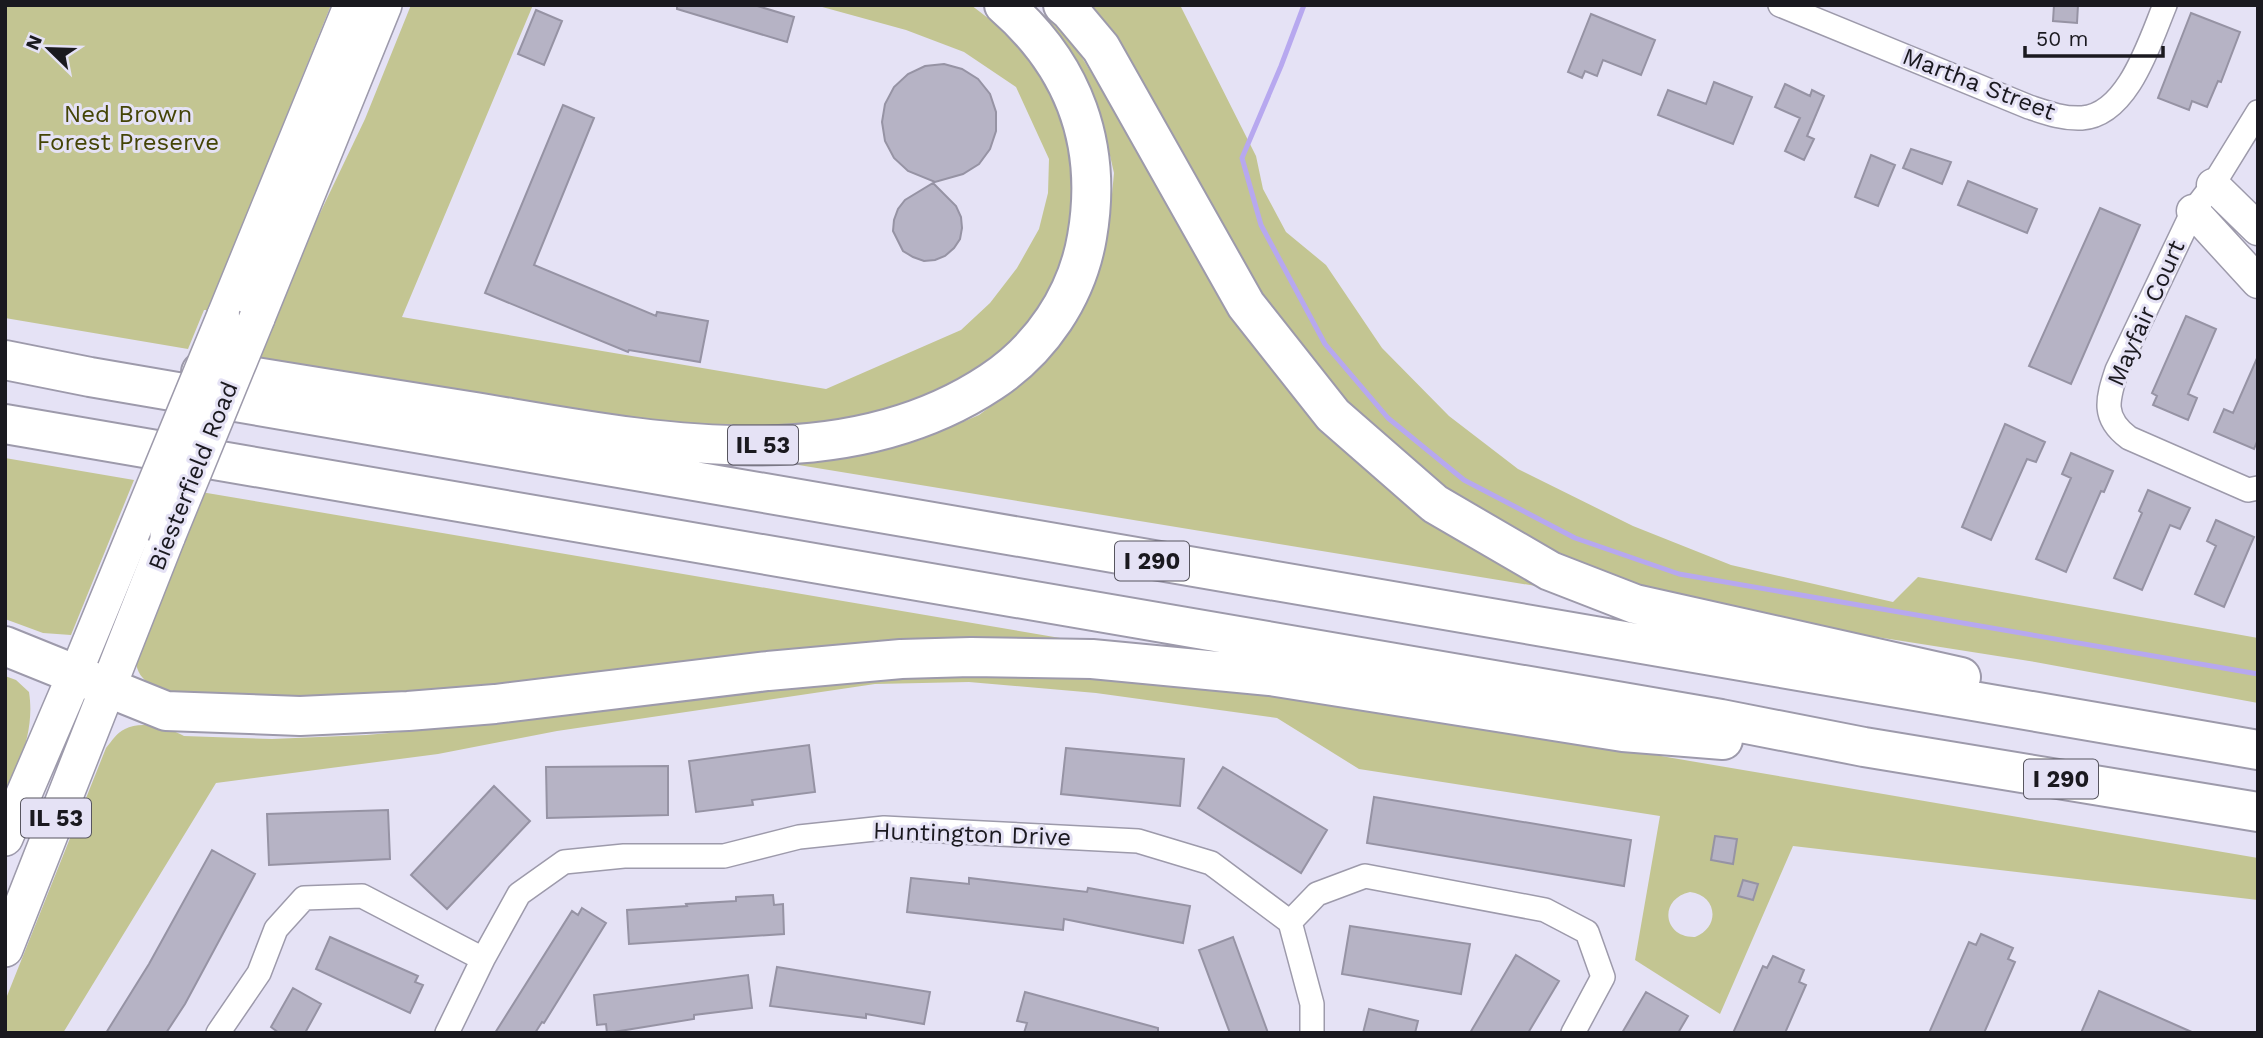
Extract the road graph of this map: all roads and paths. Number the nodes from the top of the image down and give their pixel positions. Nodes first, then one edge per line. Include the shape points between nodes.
1 (350, 5) edge
2 (384, 5) edge
3 (1004, 5) edge
4 (1063, 5) edge
5 (1780, 5) edge
6 (2165, 5) edge
7 (2258, 112) edge
8 (2213, 185) junction
9 (2193, 211) junction
10 (2258, 229) edge
11 (2258, 282) edge
12 (5, 360) edge
13 (90, 377) junction
14 (5, 424) edge
15 (2258, 488) edge
16 (5, 646) edge
17 (91, 681) junction
18 (2213, 743) junction
19 (1864, 747) junction
20 (2258, 750) edge
21 (2258, 812) edge
22 (5, 838) edge
23 (1290, 922) junction
24 (5, 948) edge
25 (483, 960) junction
26 (218, 1033) edge
27 (447, 1033) edge
28 (1312, 1033) edge
29 (1573, 1033) edge

1 - 17 main road, Biesterfield Road, bridge via 133,534
2 - 17 main road, Biesterfield Road / IL 53, bridge via 168,535
3 - 13 highway, IL 53 via 1049,52 1083,122 1092,167 1092,208 1085,248 1072,287 1049,328 1015,366 924,419 833,440 718,445 554,425 219,371
4 - 18 highway via 1101,48 1247,305 1333,415 1435,505 1550,571 1635,604 1920,666
5 - 6 street, Martha Street via 2029,107 2084,118 2105,112 2122,93 2138,70
7 - 8 street, Mayfair Court
8 - 9 street, Mayfair Court
8 - 10 main road
9 - 11 main road
9 - 15 street, Mayfair Court via 2117,370 2109,411 2116,428 2129,438 2248,490
12 - 13 highway, I 290
13 - 18 highway, I 290
14 - 19 highway, I 290
16 - 17 highway
17 - 19 highway via 166,711 300,716 495,704 901,659 1092,659 1270,676 1623,732
17 - 22 main road, Biesterfield Road / IL 53
17 - 24 main road, Biesterfield Road / IL 53
18 - 20 highway, I 290
19 - 21 highway, I 290
23 - 25 street, Huntington Drive via 1212,863 1139,841 884,828 799,837 724,856 624,856 564,862 519,894
23 - 28 street via 1312,1004
23 - 29 street via 1317,894 1365,876 1545,910 1587,932 1603,977
25 - 26 street via 362,896 304,898 276,929 259,973
25 - 27 street, Huntington Drive

